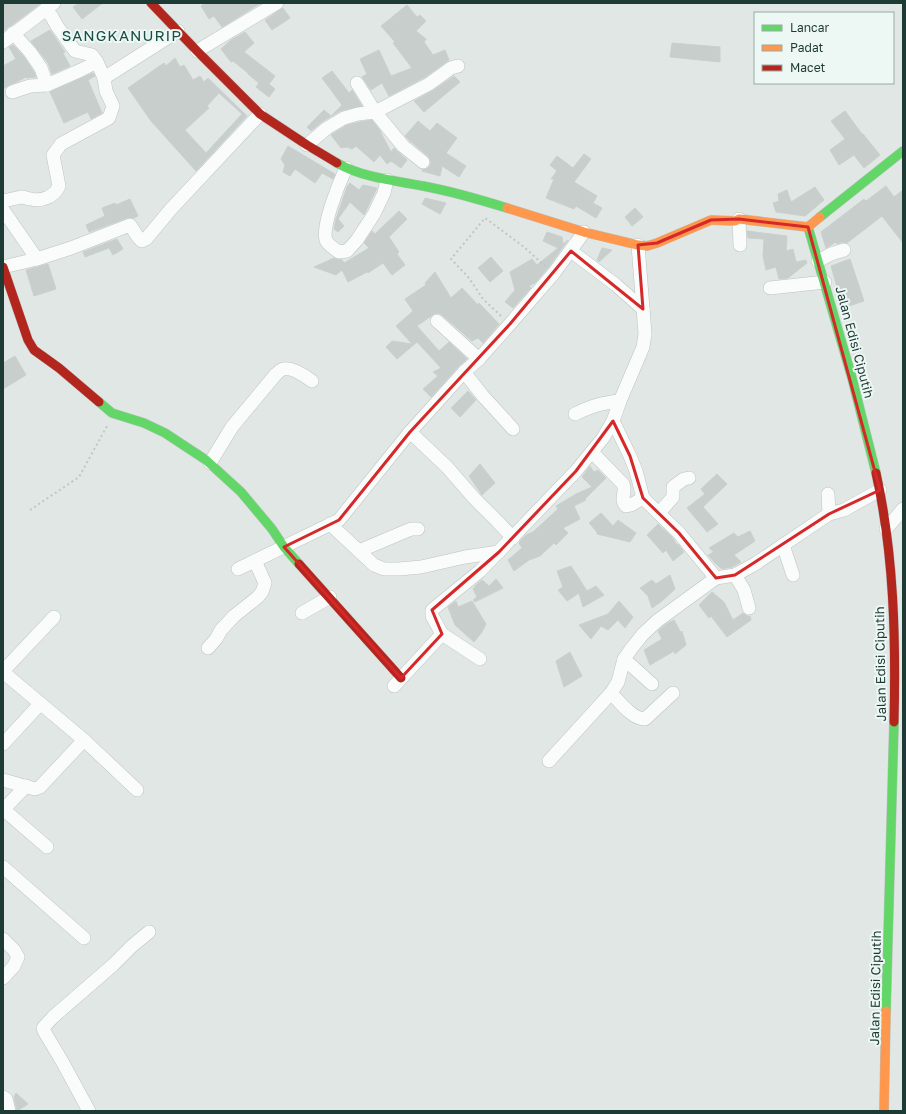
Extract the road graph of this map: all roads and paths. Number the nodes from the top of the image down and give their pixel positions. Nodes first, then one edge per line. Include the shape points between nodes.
1 (151, 3) edge
2 (277, 3) edge
3 (50, 6) edge
4 (178, 31) junction
5 (14, 33) junction
6 (3, 42) edge
7 (197, 51) junction
8 (97, 62) junction
9 (458, 66) dead end
10 (104, 78) junction
11 (357, 83) dead end
12 (47, 85) junction
13 (12, 92) dead end
14 (375, 112) junction
15 (260, 114) junction
16 (307, 145) junction
17 (903, 151) edge
18 (423, 162) dead end
19 (346, 168) junction
20 (387, 180) junction
21 (3, 200) edge
22 (3, 210) edge
23 (738, 219) junction
24 (808, 227) junction
25 (584, 232) junction
26 (638, 245) junction
27 (740, 245) dead end
28 (844, 250) dead end
29 (571, 251) junction
30 (37, 259) junction
31 (818, 261) junction
32 (3, 267) edge
33 (554, 273) junction
34 (825, 282) junction
35 (770, 288) dead end
36 (643, 309) junction
37 (437, 321) dead end
38 (510, 324) junction
39 (479, 359) junction
40 (464, 372) junction
41 (312, 381) dead end
42 (620, 401) junction
43 (112, 413) junction
44 (575, 414) dead end
45 (613, 420) junction
46 (512, 429) dead end
47 (410, 432) junction
48 (592, 452) junction
49 (210, 463) junction
50 (689, 478) dead end
51 (880, 490) junction
52 (828, 494) dead end
53 (643, 498) junction
54 (903, 509) edge
55 (30, 510) dead end
56 (659, 513) junction
57 (830, 514) junction
58 (330, 524) junction
59 (418, 529) dead end
60 (886, 529) junction
61 (513, 538) junction
62 (783, 545) junction
63 (284, 547) junction
64 (359, 551) junction
65 (499, 552) junction
66 (256, 560) junction
67 (238, 569) dead end
68 (735, 575) junction
69 (793, 576) dead end
70 (716, 578) junction
71 (330, 598) junction
72 (749, 608) dead end
73 (302, 613) dead end
74 (54, 617) dead end
75 (442, 634) junction
76 (208, 648) dead end
77 (480, 659) dead end
78 (624, 659) junction
79 (3, 671) edge
80 (899, 673) edge
81 (398, 682) joint
82 (652, 684) dead end
83 (611, 693) junction
84 (672, 693) dead end
85 (40, 704) junction
86 (84, 740) junction
87 (3, 744) edge
88 (549, 761) dead end
89 (3, 780) edge
90 (26, 786) junction
91 (137, 790) dead end
92 (3, 810) edge
93 (47, 847) dead end
94 (3, 867) edge
95 (149, 932) dead end
96 (84, 938) dead end
97 (3, 939) edge
98 (3, 978) edge
99 (3, 1097) edge
100 (9, 1111) edge
101 (89, 1111) edge
102 (884, 1111) edge

1 - 4 street
2 - 7 street
3 - 5 street
3 - 8 street via 57,26 75,51 92,55
4 - 7 street
4 - 10 street
5 - 6 street
5 - 12 street via 41,68
7 - 15 street
8 - 10 street
8 - 12 street
9 - 14 street
10 - 21 street via 106,91 113,106 109,118 61,144 57,149 53,155 58,190 40,200 23,197
11 - 14 street
12 - 13 street via 30,86
14 - 16 street via 344,118
14 - 18 street via 404,146
15 - 16 street
15 - 30 street via 146,239 139,239 130,225
16 - 19 street
17 - 24 street
19 - 20 street
19 - 20 street via 326,224 325,234 327,242 339,252 347,251 357,240 374,214
20 - 25 street via 477,199
22 - 30 street
23 - 24 street
23 - 26 street via 711,220 657,243
23 - 27 street
24 - 31 street, Jalan Edisi Ciputih
25 - 26 street
25 - 29 street
26 - 36 street
28 - 31 street
29 - 33 street
29 - 36 street
30 - 32 street
31 - 34 street, Jalan Edisi Ciputih
32 - 43 street via 28,340 34,350
33 - 38 street
33 - 38 path via 485,218 451,259 469,278 483,299
34 - 35 street
34 - 51 street, Jalan Edisi Ciputih
36 - 42 street via 643,347
37 - 39 street
38 - 39 street
39 - 40 street
40 - 46 street
40 - 47 street
41 - 49 street via 288,368 282,369 232,427
42 - 44 street via 604,403
42 - 45 street
43 - 49 street via 165,433
43 - 55 path via 79,477
45 - 48 street
45 - 53 street via 636,471
47 - 58 street via 338,520
47 - 61 street via 447,467
48 - 53 street via 623,484 623,502 626,506
48 - 61 street
49 - 63 street via 241,492
50 - 56 street via 673,487 673,497
51 - 57 street via 844,510
51 - 60 street, Jalan Edisi Ciputih
52 - 57 street
53 - 56 street
54 - 60 street
56 - 70 street
57 - 62 street
58 - 63 street
58 - 64 street
59 - 64 street via 411,529
60 - 80 street, Jalan Edisi Ciputih
61 - 65 street
62 - 68 street
62 - 69 street
63 - 66 street
63 - 71 street
64 - 65 street via 374,565 384,569 421,568
65 - 75 street via 432,610 432,616
66 - 67 street
66 - 76 street via 265,583 262,592 225,625
68 - 70 street
68 - 72 street via 744,590
70 - 78 street via 657,621
71 - 73 street
71 - 81 street
74 - 79 street
75 - 77 street
75 - 81 street
78 - 82 street
78 - 83 street via 618,682
79 - 85 street
80 - 102 street, Jalan Edisi Ciputih
83 - 84 street via 640,719 645,719
83 - 88 street
85 - 86 street
85 - 87 street
86 - 90 street via 40,787 35,789
86 - 91 street
89 - 90 street
90 - 92 street
92 - 93 street
94 - 96 street
95 - 101 street via 44,1026 44,1031
97 - 98 street via 18,957
99 - 100 street

